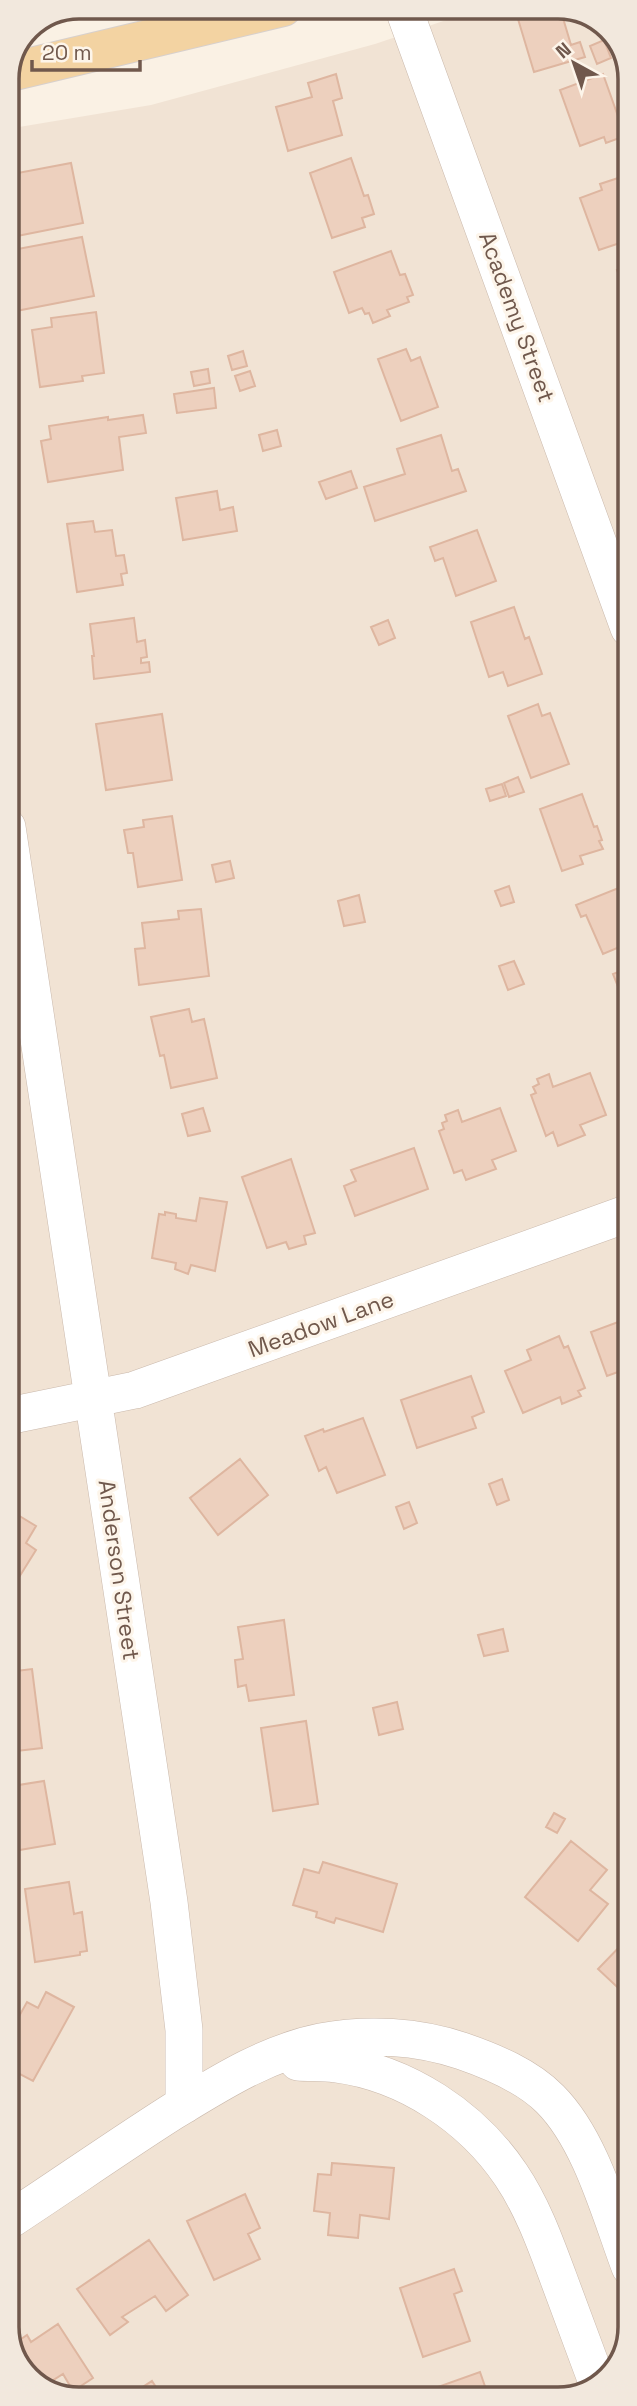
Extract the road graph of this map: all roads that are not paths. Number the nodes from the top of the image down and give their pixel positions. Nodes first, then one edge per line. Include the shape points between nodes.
1 (233, 19) edge
2 (407, 19) edge
3 (20, 70) edge
4 (618, 598) edge
5 (19, 900) edge
6 (618, 1217) edge
7 (94, 1399) junction
8 (19, 1414) edge
9 (252, 2067) junction
10 (184, 2105) junction
11 (19, 2214) edge
12 (618, 2234) edge
13 (594, 2374) edge

1 - 3 main road
2 - 4 street, Academy Street
5 - 7 street, Anderson Street
6 - 7 street, Meadow Lane via 135,1390
7 - 8 street, Meadow Lane
7 - 10 street, Anderson Street via 169,1902 184,2029
9 - 10 street
9 - 12 street via 321,2042 408,2038 483,2058 517,2074 550,2099 575,2133
9 - 13 street via 282,2062 335,2063 385,2075 461,2119 489,2147 529,2205
10 - 11 street

